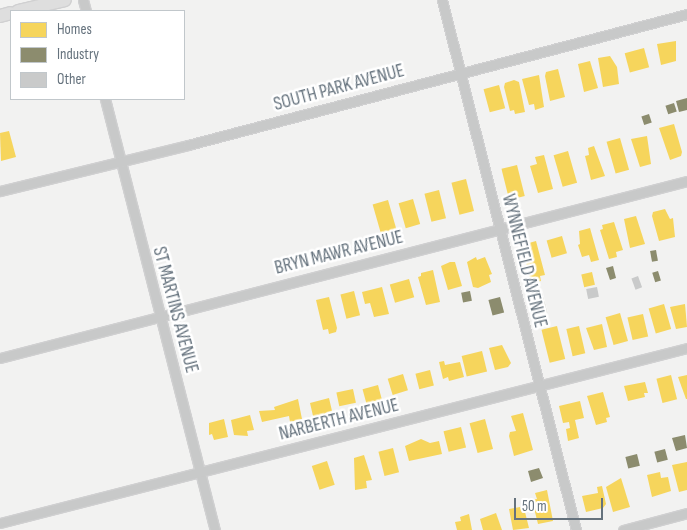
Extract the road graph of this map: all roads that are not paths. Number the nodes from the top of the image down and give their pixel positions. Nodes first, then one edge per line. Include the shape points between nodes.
1 (66, 0) edge
2 (442, 0) edge
3 (22, 10) edge
4 (687, 14) edge
5 (460, 72) junction
6 (105, 100) edge
7 (120, 162) junction
8 (687, 181) edge
9 (0, 191) edge
10 (500, 229) junction
11 (159, 317) junction
12 (687, 348) edge
13 (0, 358) edge
14 (538, 386) junction
15 (201, 472) junction
16 (687, 513) edge
17 (0, 523) edge
18 (215, 530) edge
19 (576, 530) edge
20 (623, 530) edge

1 - 3 street
2 - 5 street, WYNNEFIELD AVENUE
4 - 5 street, SOUTH PARK AVENUE
5 - 7 street, SOUTH PARK AVENUE
5 - 10 street, WYNNEFIELD AVENUE
6 - 7 street, ST MARTINS AVENUE
7 - 9 street, SOUTH PARK AVENUE
7 - 11 street, ST MARTINS AVENUE
8 - 10 street, BRYN MAWR AVENUE
10 - 11 street, BRYN MAWR AVENUE
10 - 14 street, WYNNEFIELD AVENUE
11 - 13 street, BRYN MAWR AVENUE
11 - 15 street, ST MARTINS AVENUE
12 - 14 street, NARBERTH AVENUE
14 - 15 street, NARBERTH AVENUE
14 - 19 street, WYNNEFIELD AVENUE
15 - 17 street, NARBERTH AVENUE
15 - 18 street, ST MARTINS AVENUE
16 - 20 street

